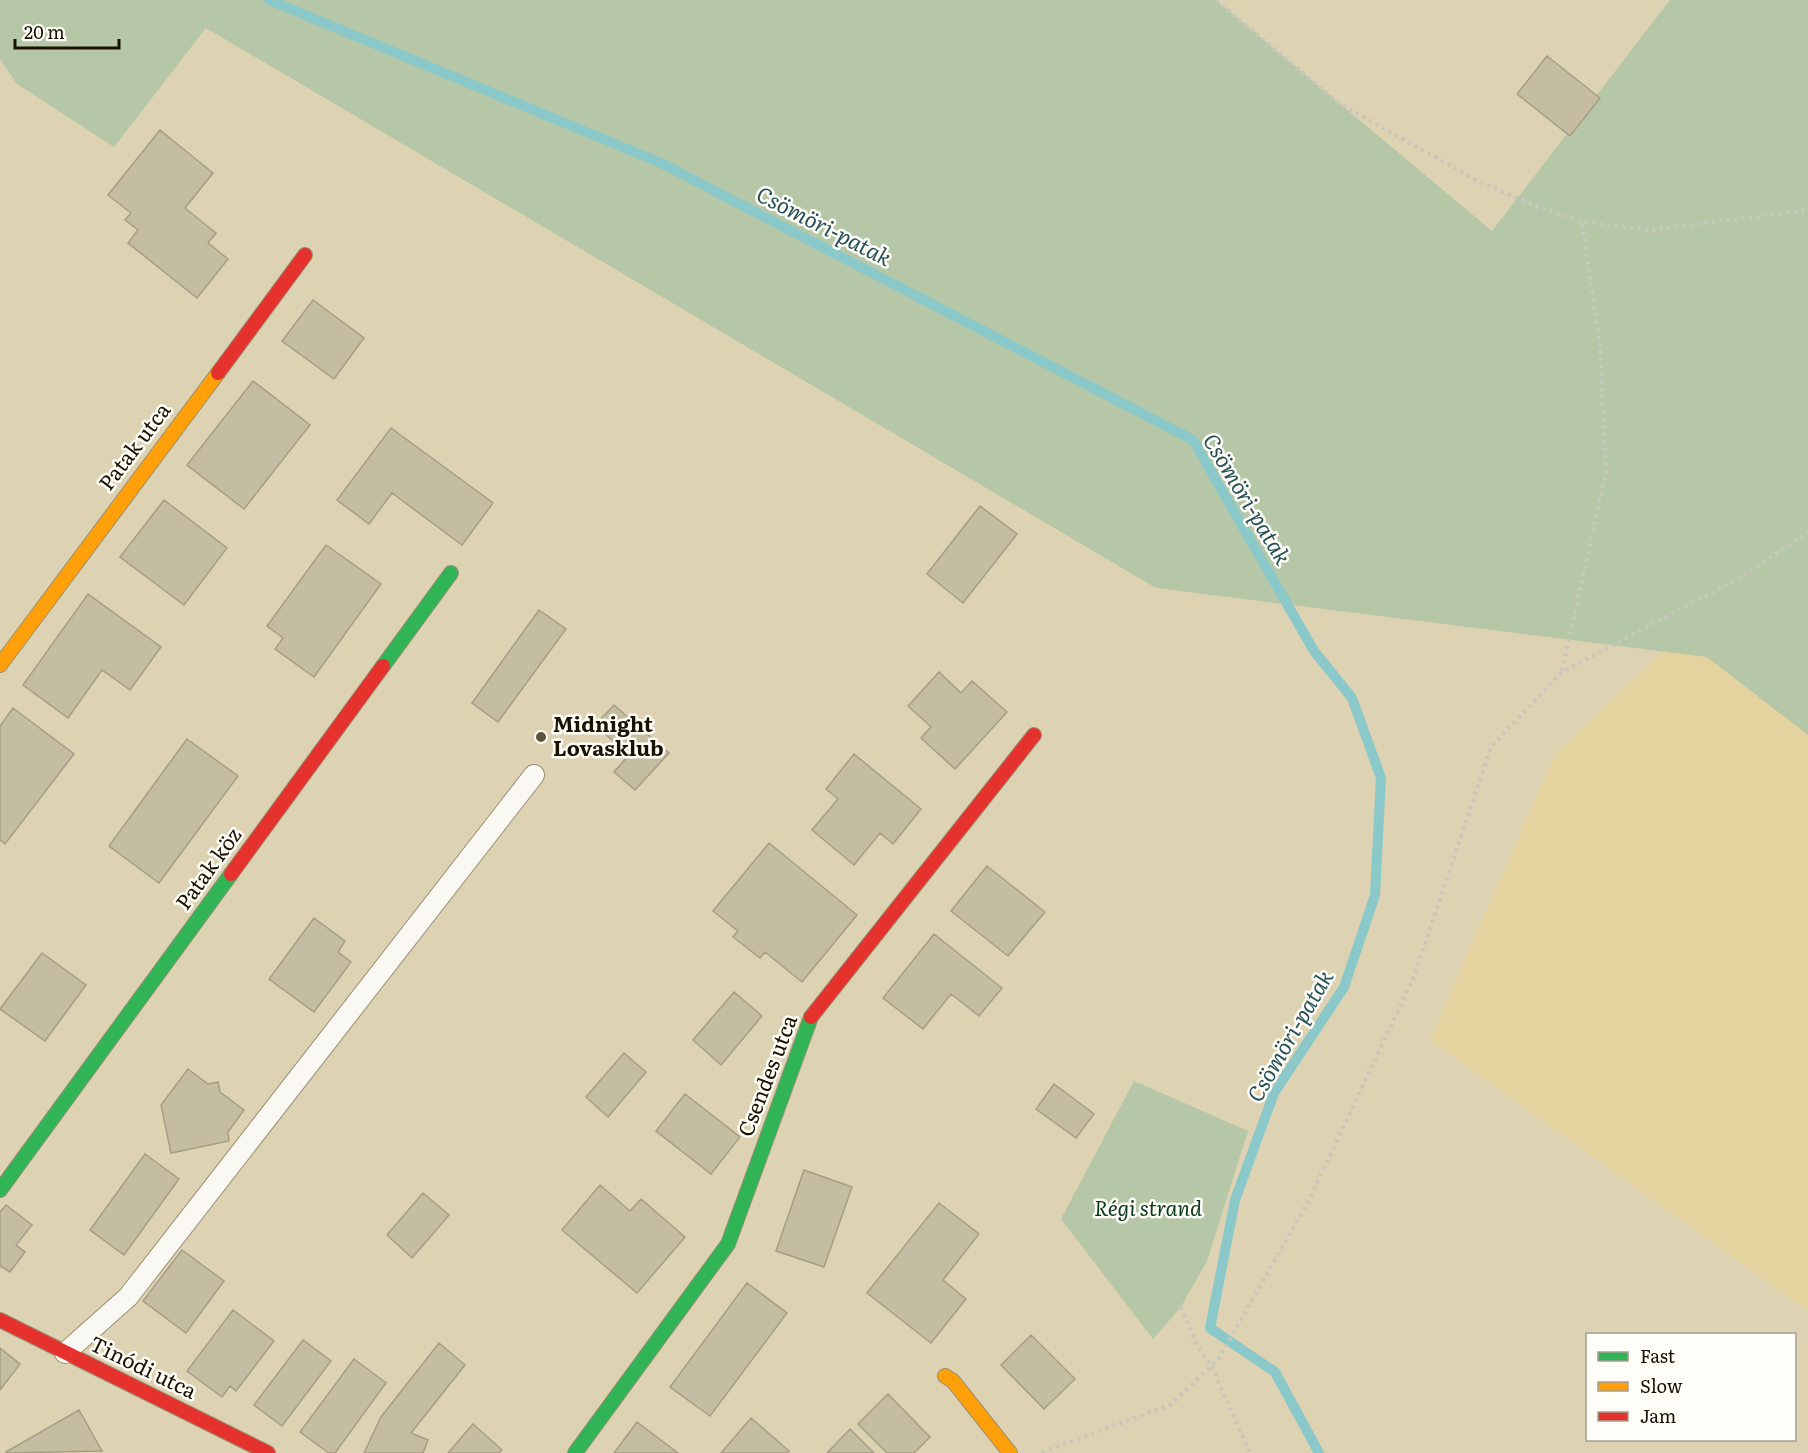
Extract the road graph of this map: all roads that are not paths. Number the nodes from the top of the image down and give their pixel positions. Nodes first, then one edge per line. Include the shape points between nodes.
1 (305, 255) dead end
2 (451, 573) dead end
3 (0, 665) edge
4 (1034, 735) dead end
5 (534, 775) dead end
6 (0, 1190) edge
7 (0, 1320) edge
8 (65, 1353) junction
9 (945, 1376) dead end
10 (268, 1453) edge
11 (575, 1453) edge
12 (1010, 1453) edge

1 - 3 street, Patak utca
2 - 6 street, Patak köz
4 - 11 street, Csendes utca via 810,1018 728,1244
5 - 8 lane via 128,1297
7 - 8 street, Tinódi utca
8 - 10 street, Tinódi utca
9 - 12 street

